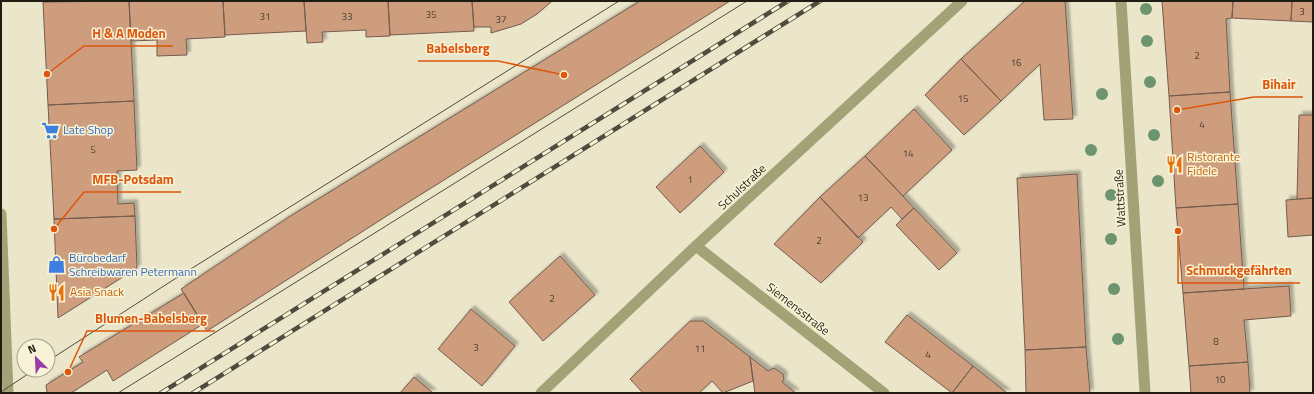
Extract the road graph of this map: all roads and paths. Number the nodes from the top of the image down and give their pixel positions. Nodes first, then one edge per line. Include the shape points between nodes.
1 (962, 1) edge
2 (1121, 1) edge
3 (1, 214) edge
4 (696, 246) junction
5 (3, 317) edge
6 (8, 393) edge
7 (541, 393) edge
8 (884, 393) edge
9 (1145, 393) edge

1 - 4 street, Schulstraße
2 - 9 street, Wattstraße
3 - 5 street
4 - 7 street, Schulstraße
4 - 8 street, Siemensstraße
5 - 6 street

